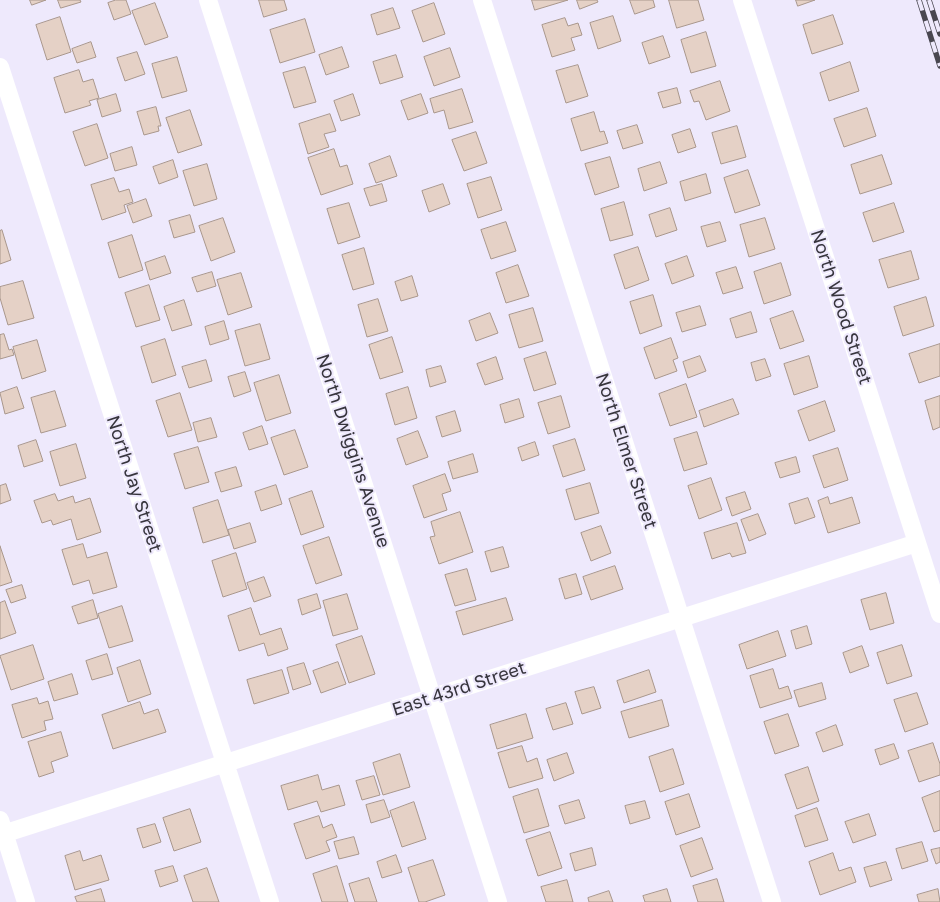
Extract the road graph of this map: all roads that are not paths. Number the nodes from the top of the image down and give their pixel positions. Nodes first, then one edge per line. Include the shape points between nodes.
1 (208, 0) edge
2 (482, 0) edge
3 (742, 0) edge
4 (0, 67) edge
5 (917, 542) junction
6 (940, 614) edge
7 (680, 619) junction
8 (432, 698) junction
9 (224, 764) junction
10 (2, 830) edge
11 (26, 902) edge
12 (270, 902) edge
13 (498, 902) edge
14 (772, 902) edge

1 - 8 street, North Dwiggins Avenue
2 - 7 street, North Elmer Street
3 - 5 street, North Wood Street
4 - 9 street, North Jay Street
5 - 6 street, North Wood Street
5 - 7 street, East 43rd Street
7 - 8 street, East 43rd Street
7 - 14 street, North Elmer Street
8 - 9 street, East 43rd Street
8 - 13 street, North Dwiggins Avenue
9 - 10 street, East 43rd Street
9 - 12 street, North Jay Street
10 - 11 street

